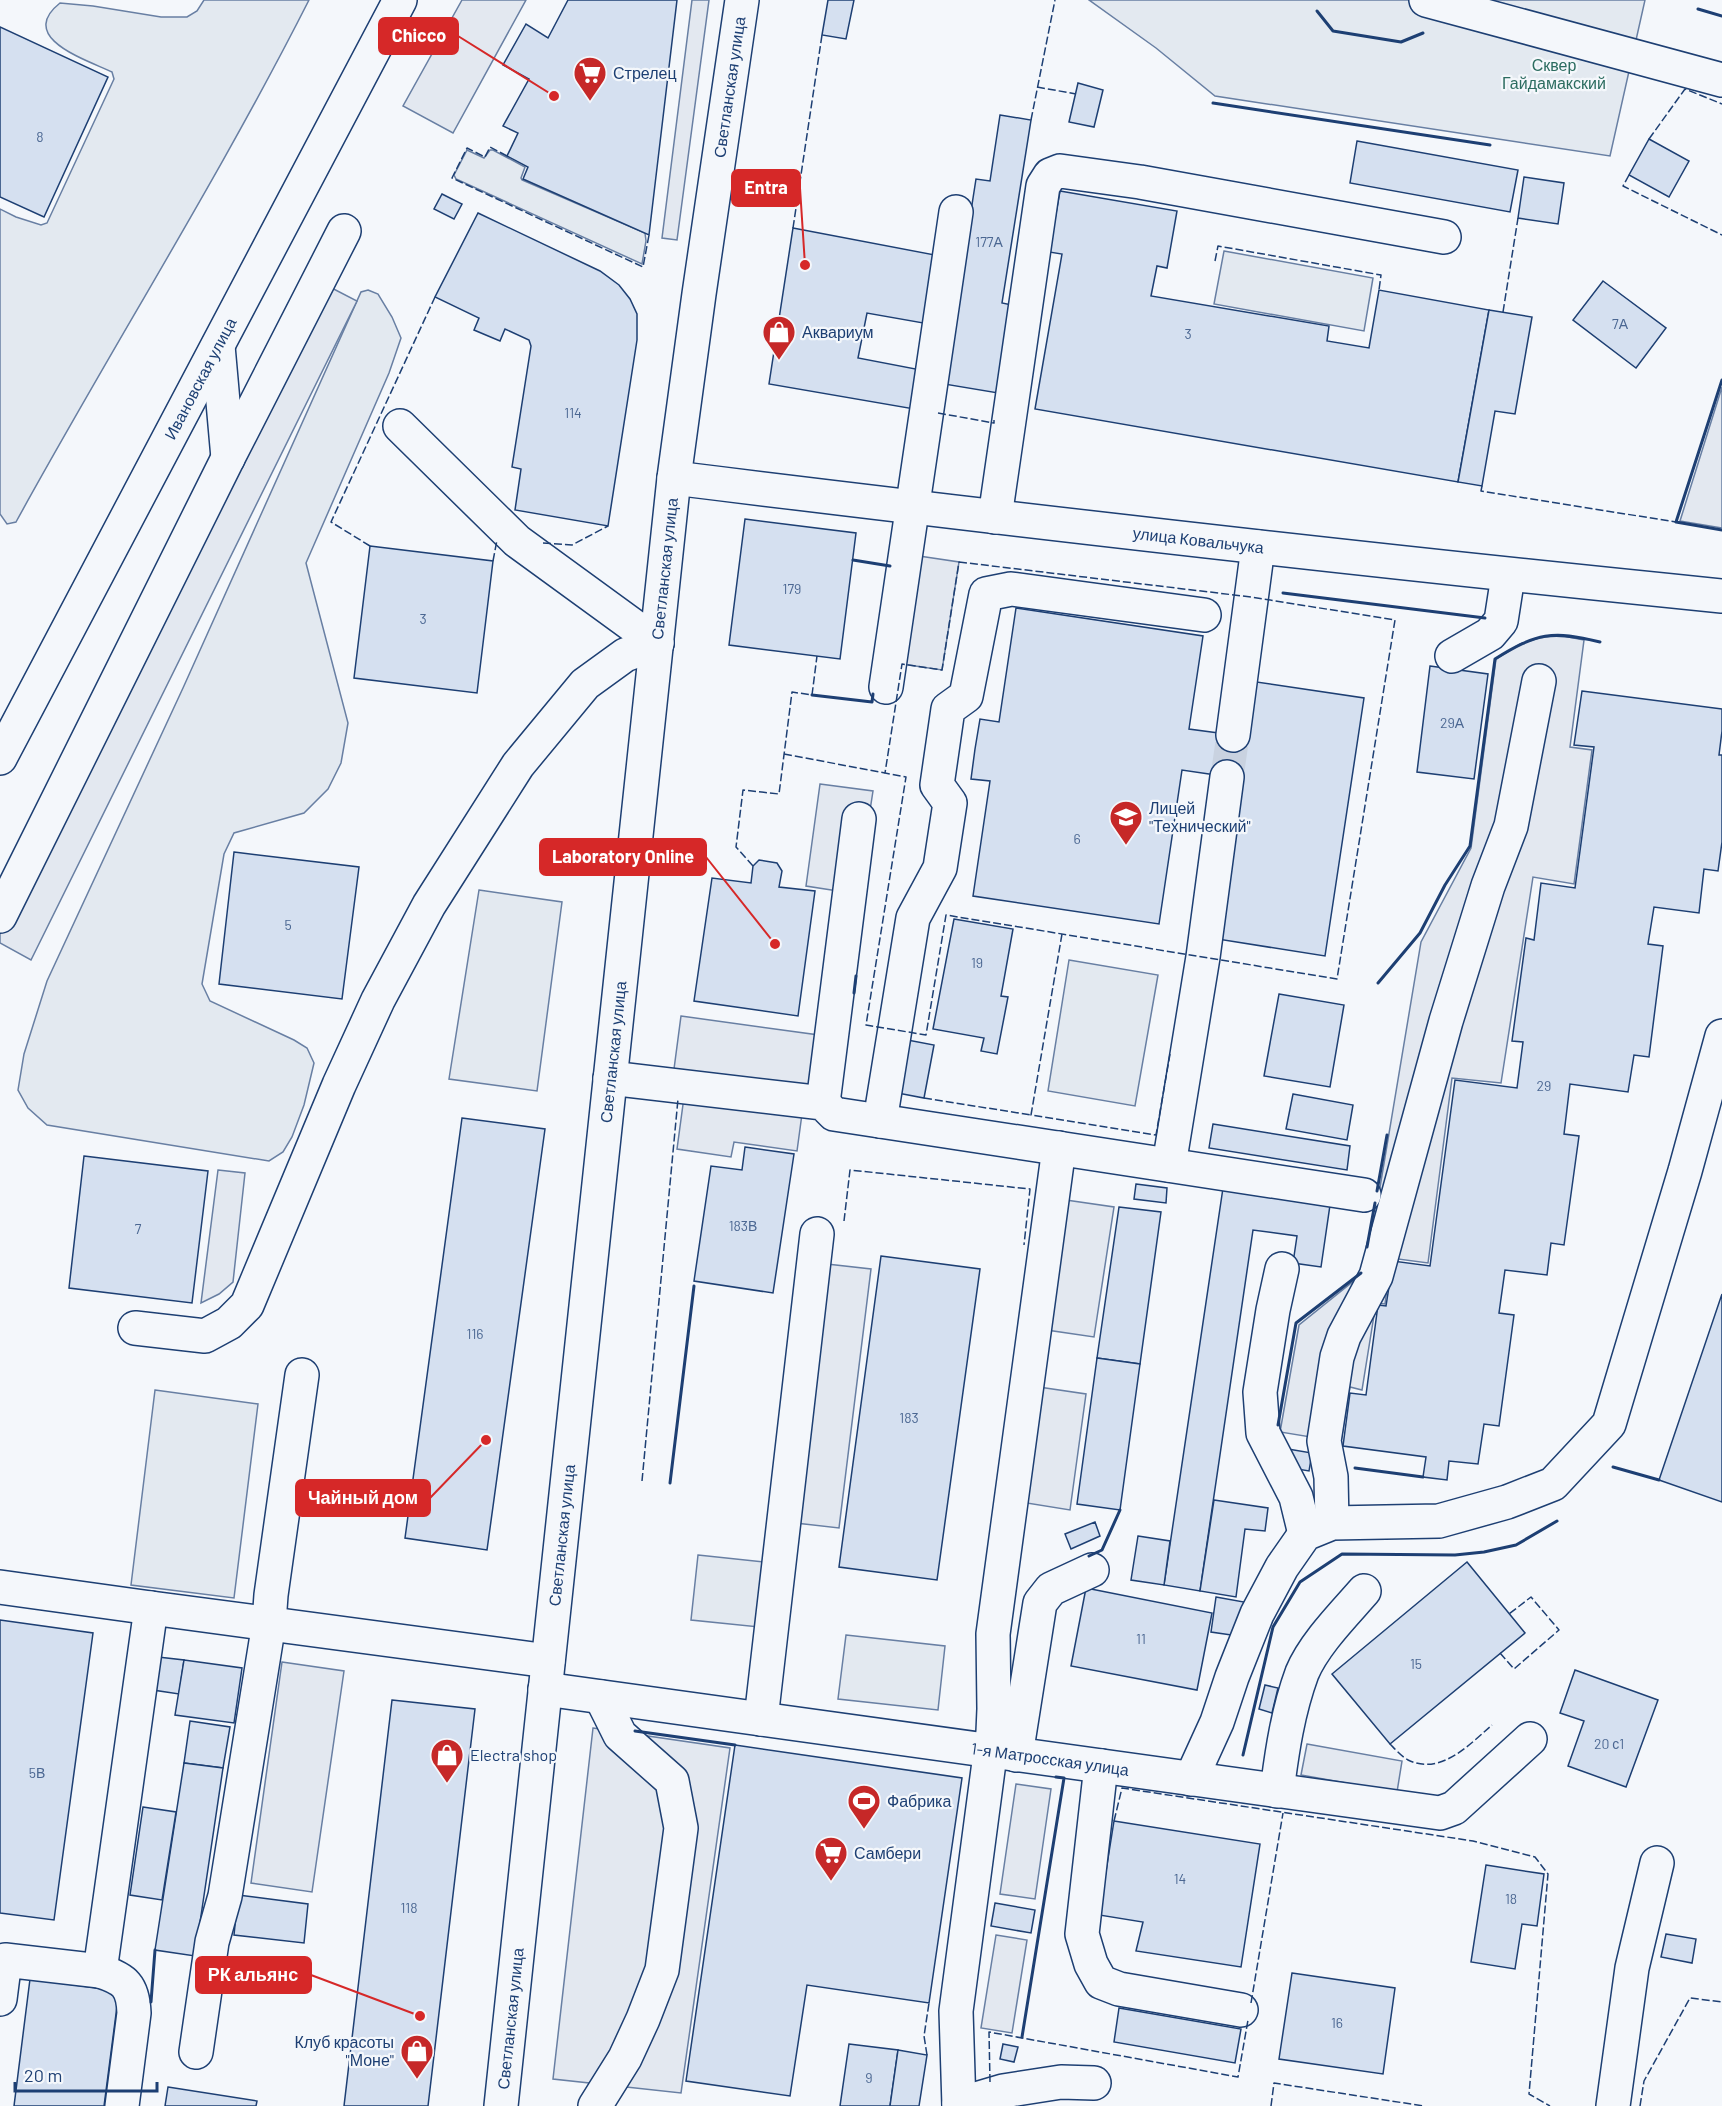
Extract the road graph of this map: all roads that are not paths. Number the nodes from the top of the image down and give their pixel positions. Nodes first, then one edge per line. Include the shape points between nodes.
1 (400, 0) edge
2 (742, 0) edge
3 (1426, 0) edge
4 (1722, 80) edge
5 (956, 212) dead end
6 (344, 231) dead end
7 (1444, 237) dead end
8 (218, 346) junction
9 (400, 426) dead end
10 (228, 458) junction
11 (674, 478) junction
12 (912, 507) junction
13 (995, 517) junction
14 (1258, 547) junction
15 (1508, 576) junction
16 (1722, 596) edge
17 (1204, 615) dead end
18 (657, 643) junction
19 (1452, 656) dead end
20 (1539, 681) dead end
21 (886, 687) dead end
22 (1233, 735) tunnel mouth
23 (0, 758) edge
24 (1227, 777) tunnel mouth
25 (859, 819) dead end
26 (0, 916) edge
27 (1722, 1036) edge
28 (610, 1078) junction
29 (823, 1103) junction
30 (880, 1121) junction
31 (1059, 1148) junction
32 (1169, 1165) junction
33 (1364, 1195) dead end
34 (817, 1234) dead end
35 (1282, 1269) dead end
36 (135, 1328) dead end
37 (302, 1375) dead end
38 (1318, 1529) junction
39 (1092, 1570) dead end
40 (0, 1587) edge
41 (1364, 1591) dead end
42 (151, 1608) junction
43 (269, 1623) junction
44 (546, 1675) junction
45 (601, 1697) junction
46 (761, 1719) junction
47 (1530, 1739) dead end
48 (1003, 1753) junction
49 (1101, 1766) junction
50 (1191, 1779) junction
51 (1277, 1791) junction
52 (1657, 1863) dead end
53 (3, 1959) edge
54 (100, 1971) junction
55 (0, 1999) edge
56 (1241, 2010) dead end
57 (196, 2052) dead end
58 (1094, 2083) dead end
59 (959, 2105) edge
60 (122, 2106) edge
61 (501, 2106) edge
62 (595, 2106) edge
63 (1613, 2106) edge

1 - 8 main road, Ивановская улица
2 - 11 main road, Светланская улица
3 - 4 main road
5 - 12 main road
6 - 10 main road
7 - 13 main road via 1140,182 1060,171 1050,175 1042,186
8 - 10 main road
8 - 23 main road, Ивановская улица
9 - 18 main road via 518,540
10 - 26 main road
11 - 12 main road, улица Ковальчука
11 - 18 main road, Светланская улица
12 - 13 main road, улица Ковальчука
12 - 21 main road
13 - 14 main road, улица Ковальчука
14 - 15 main road, улица Ковальчука
14 - 22 main road
15 - 16 main road, улица Ковальчука
15 - 19 main road via 1501,621 1490,634
17 - 30 main road via 1011,589 987,594 966,696 948,709 937,785 950,802 940,868 914,918
18 - 28 main road, Светланская улица
18 - 36 main road via 625,655 585,684 518,765 429,905 378,1000 339,1085 247,1305 229,1323 205,1336
20 - 38 main road via 1511,825 1446,1021 1376,1276 1337,1357 1324,1441 1331,1477
24 - 32 main road
25 - 29 main road
27 - 38 main road via 1609,1424 1553,1484 1507,1502 1439,1521
28 - 29 main road
28 - 44 main road, Светланская улица
29 - 30 main road via 834,1114
30 - 31 main road
31 - 32 main road
31 - 48 main road via 993,1634 994,1709
32 - 33 main road
34 - 46 main road
35 - 38 main road via 1260,1392 1263,1433 1296,1497
37 - 43 main road
38 - 50 main road via 1282,1567 1257,1614
39 - 48 main road via 1051,1589 1040,1603
40 - 42 main road, 1-я Матросская улица
41 - 51 main road via 1331,1627 1303,1671 1284,1736
42 - 43 main road, 1-я Матросская улица
42 - 54 main road
43 - 44 main road, 1-я Матросская улица
43 - 57 main road
44 - 45 main road, 1-я Матросская улица
44 - 61 main road, Светланская улица
45 - 46 main road, 1-я Матросская улица
45 - 62 main road via 620,1735 672,1781 681,1827 662,1970 625,2058
46 - 48 main road, 1-я Матросская улица
47 - 51 main road, 1-я Матросская улица via 1454,1808 1440,1814
48 - 49 main road, 1-я Матросская улица
48 - 59 main road via 956,2011
49 - 50 main road, 1-я Матросская улица
49 - 56 main road via 1082,1934 1101,1983
50 - 51 main road, 1-я Матросская улица
52 - 63 main road via 1632,1968
53 - 54 main road
53 - 55 main road
54 - 60 main road via 123,1981 134,1998
58 - 59 main road via 1061,2082 1004,2091

